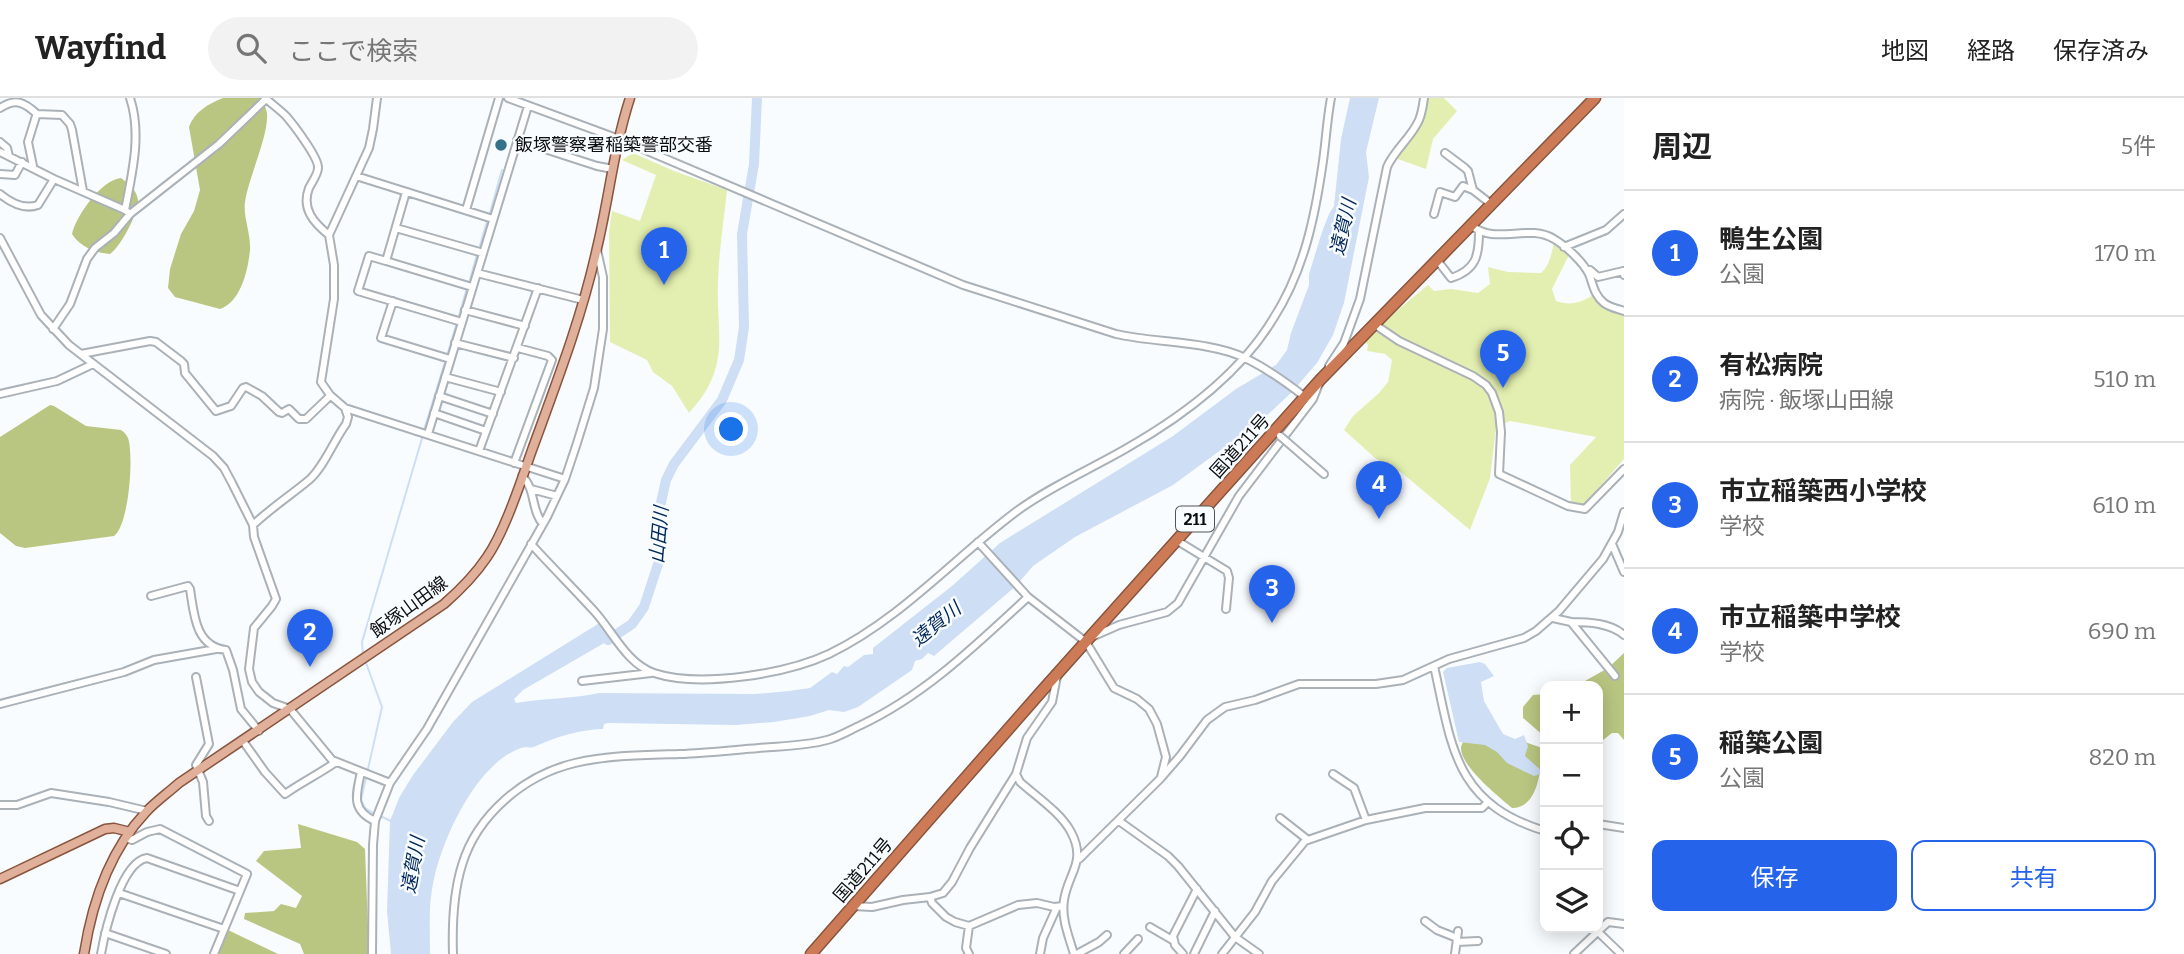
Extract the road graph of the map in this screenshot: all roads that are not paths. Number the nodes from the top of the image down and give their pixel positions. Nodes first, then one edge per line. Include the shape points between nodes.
1 (130, 98) edge
2 (266, 98) edge
3 (377, 98) edge
4 (499, 98) edge
5 (508, 98) edge
6 (630, 98) edge
7 (1331, 98) edge
8 (1424, 98) edge
9 (1595, 98) edge
10 (528, 106) junction
11 (0, 108) edge
12 (37, 114) junction
13 (620, 139) junction
14 (517, 140) junction
15 (0, 142) edge
16 (0, 152) edge
17 (1445, 153) dead end
18 (9, 156) junction
19 (22, 162) junction
20 (33, 166) junction
21 (613, 169) junction
22 (0, 174) edge
23 (356, 176) junction
24 (54, 179) junction
25 (1473, 190) junction
26 (83, 191) junction
27 (407, 192) junction
28 (0, 194) edge
29 (1491, 204) junction
30 (466, 210) junction
31 (128, 212) junction
32 (1434, 214) dead end
33 (1624, 214) edge
34 (493, 219) junction
35 (396, 228) junction
36 (1475, 229) junction
37 (329, 235) junction
38 (0, 238) edge
39 (1564, 247) junction
40 (597, 250) junction
41 (483, 253) junction
42 (1577, 259) junction
43 (1437, 260) junction
44 (386, 261) junction
45 (477, 273) junction
46 (1624, 275) edge
47 (472, 287) junction
48 (538, 288) junction
49 (583, 300) junction
50 (393, 301) junction
51 (465, 310) junction
52 (1624, 311) edge
53 (462, 322) junction
54 (1374, 324) junction
55 (525, 326) junction
56 (52, 329) junction
57 (455, 343) junction
58 (518, 348) junction
59 (81, 354) junction
60 (1244, 357) junction
61 (514, 358) junction
62 (450, 359) junction
63 (93, 363) junction
64 (445, 377) junction
65 (1320, 380) junction
66 (501, 392) junction
67 (0, 394) edge
68 (1303, 395) junction
69 (330, 396) junction
70 (439, 396) junction
71 (345, 408) junction
72 (434, 413) junction
73 (493, 414) junction
74 (486, 432) junction
75 (428, 433) junction
76 (1277, 433) junction
77 (479, 451) junction
78 (514, 463) junction
79 (1624, 469) edge
80 (524, 472) junction
81 (1324, 474) dead end
82 (565, 478) junction
83 (531, 489) junction
84 (557, 496) junction
85 (1624, 512) edge
86 (543, 524) junction
87 (253, 525) junction
88 (1176, 540) junction
89 (531, 544) junction
90 (979, 544) junction
91 (1612, 544) junction
92 (1204, 558) junction
93 (1624, 572) edge
94 (151, 596) dead end
95 (1027, 596) junction
96 (1226, 609) dead end
97 (1553, 618) junction
98 (1571, 621) junction
99 (1624, 635) edge
100 (1088, 640) junction
101 (216, 649) junction
102 (1434, 666) junction
103 (651, 673) junction
104 (1057, 675) junction
105 (1615, 676) dead end
106 (196, 677) dead end
107 (582, 681) dead end
108 (0, 704) edge
109 (290, 709) junction
110 (259, 731) junction
111 (243, 741) junction
112 (336, 762) junction
113 (197, 772) junction
114 (365, 773) junction
115 (1016, 774) junction
116 (1334, 774) dead end
117 (1160, 779) junction
118 (390, 783) junction
119 (1487, 803) junction
120 (0, 805) edge
121 (147, 811) junction
122 (1280, 818) dead end
123 (1366, 820) junction
124 (209, 821) dead end
125 (375, 821) junction
126 (1119, 821) junction
127 (1603, 825) edge
128 (1624, 828) edge
129 (1540, 829) edge
130 (128, 835) junction
131 (1308, 840) junction
132 (1079, 859) junction
133 (0, 879) edge
134 (1196, 889) junction
135 (240, 891) junction
136 (119, 893) junction
137 (930, 897) junction
138 (853, 906) junction
139 (1060, 906) junction
140 (1215, 911) junction
141 (1425, 921) dead end
142 (1624, 924) edge
143 (1603, 925) edge
144 (969, 926) junction
145 (1150, 927) dead end
146 (225, 929) junction
147 (105, 933) junction
148 (1592, 933) edge
149 (1598, 933) edge
150 (1107, 934) dead end
151 (1236, 937) junction
152 (1458, 937) junction
153 (1138, 939) dead end
154 (1174, 941) junction
155 (1478, 941) dead end
156 (1249, 951) edge
157 (83, 954) edge
158 (101, 954) edge
159 (166, 954) edge
160 (214, 954) edge
161 (372, 954) edge
162 (453, 954) edge
163 (811, 954) edge
164 (969, 954) edge
165 (1040, 954) edge
166 (1076, 954) edge
167 (1124, 954) edge
168 (1183, 954) edge
169 (1194, 954) edge
170 (1222, 954) edge
171 (1259, 954) edge
172 (1455, 954) edge
173 (1574, 954) edge
174 (1621, 954) edge

1 - 31 street via 136,136
2 - 31 street via 219,144
2 - 37 street via 288,117 316,159 318,168 307,206 310,217
3 - 23 street via 371,138
4 - 30 street
5 - 10 street
6 - 13 main road, 飯塚山田線
7 - 60 street via 1308,240 1289,292
8 - 65 street via 1419,120 1387,167 1360,299 1344,343
9 - 29 highway, 国道211号 / 211
10 - 13 street
10 - 14 street
11 - 12 street via 17,102
12 - 20 street via 28,142
12 - 26 street via 62,115 69,124
13 - 21 main road, 飯塚山田線
13 - 60 street via 963,285 1116,334
14 - 21 street
14 - 34 street
15 - 18 street
16 - 18 street
17 - 25 street via 1468,171
18 - 19 street
19 - 20 street
19 - 22 street via 15,175
20 - 24 street
21 - 40 main road, 飯塚山田線
23 - 27 street
23 - 37 street
24 - 26 street
24 - 28 street via 34,207 13,204
25 - 29 street
25 - 32 street via 1464,186 1455,197 1440,192
26 - 31 street
27 - 30 street
27 - 35 street
29 - 36 highway, 国道211号 / 211
30 - 34 street
31 - 56 street via 87,259 70,304
33 - 39 street via 1606,230
34 - 41 street
35 - 41 street
35 - 44 street
36 - 39 street via 1492,235 1545,236
36 - 43 highway, 国道211号 / 211
36 - 43 street via 1478,256 1468,270 1451,278
37 - 69 street via 334,299 321,383
38 - 56 street
39 - 42 street
40 - 49 main road, 飯塚山田線
40 - 82 street via 603,277 599,357 594,388
41 - 45 street
42 - 46 street via 1596,276 1623,271
42 - 52 street via 1603,302
43 - 54 highway, 国道211号 / 211
44 - 47 street
44 - 50 street via 369,256 358,291
45 - 47 street
45 - 48 street
47 - 51 street
48 - 49 street
48 - 55 street
49 - 80 main road, 飯塚山田線
50 - 53 street
50 - 62 street via 381,338
51 - 53 street
51 - 55 street
53 - 57 street
54 - 65 highway, 国道211号 / 211
54 - 79 street via 1486,385 1499,412 1499,474 1568,506 1585,509
55 - 58 street
56 - 59 street
57 - 61 street
57 - 62 street
58 - 61 street
58 - 78 street via 552,360
59 - 63 street
59 - 69 street via 156,342 184,364 185,373 216,411 231,406 246,387 282,414 289,410 302,420
60 - 68 street
60 - 90 street via 1179,415 1020,509
61 - 66 street
62 - 64 street
63 - 67 street via 57,382
63 - 87 street via 213,456
64 - 66 street
64 - 70 street
65 - 68 highway, 国道211号 / 211
65 - 92 street via 1313,399 1239,496
66 - 73 street
68 - 76 highway, 国道211号 / 211
69 - 71 street
70 - 72 street
70 - 73 street
71 - 75 street
71 - 87 street via 346,424 309,480
72 - 74 street
72 - 75 street
73 - 74 street
74 - 77 street
75 - 77 street
76 - 81 street, bridge
76 - 88 highway, 国道211号 / 211
77 - 78 street
78 - 80 street
80 - 82 street
80 - 83 street
80 - 109 main road, 飯塚山田線 via 488,556 467,583 444,604
82 - 84 street
83 - 84 street
83 - 86 street
84 - 86 street
85 - 91 street
86 - 89 street
87 - 109 street via 276,599 254,628 249,669 259,692
88 - 92 street
88 - 100 highway, 国道211号 / 211
89 - 103 street via 631,659
89 - 118 street via 427,729
90 - 95 street
90 - 103 street via 882,622 830,653 793,668 722,678
91 - 93 street
91 - 97 street
92 - 96 street via 1227,571
92 - 100 street via 1183,596 1167,612 1119,625
94 - 101 street via 187,586 200,635
95 - 100 street
95 - 162 street via 982,640 918,691 828,740 575,763 522,787 505,799 469,846 455,893
97 - 98 street
97 - 102 street via 1524,638
98 - 99 street via 1617,629
98 - 105 street
100 - 104 highway, 国道211号 / 211
100 - 117 street via 1114,688 1149,709 1166,757
101 - 108 street via 154,660
101 - 110 street via 226,650 241,709
102 - 117 street via 1390,683 1298,684 1225,706 1207,720
102 - 119 street via 1453,752
103 - 107 street
104 - 115 street via 1052,702 1027,738
104 - 138 highway, 国道211号 / 211
106 - 113 street via 209,744 196,765
109 - 110 main road, 飯塚山田線
109 - 112 street
110 - 111 main road, 飯塚山田線
111 - 112 street via 285,794
111 - 113 main road, 飯塚山田線
112 - 114 street
113 - 121 main road, 飯塚山田線
113 - 124 street
114 - 118 street
114 - 125 street via 357,805
115 - 132 street via 1070,830
115 - 137 street via 947,889
116 - 123 street via 1354,788
117 - 126 street
118 - 125 street
119 - 123 street via 1482,808 1425,808
119 - 129 street
120 - 121 street via 17,805 51,793
121 - 130 main road, 飯塚山田線
122 - 131 street
123 - 131 street
125 - 161 street
126 - 132 street
126 - 134 street via 1168,856
127 - 128 street
130 - 133 main road via 105,829
130 - 135 street via 132,840 160,829 247,874
130 - 157 main road, 飯塚山田線 via 98,895
131 - 151 street via 1291,855
132 - 139 street
134 - 140 street
134 - 154 street
135 - 136 street via 147,858 138,861
135 - 146 street
136 - 146 street
136 - 147 street
137 - 138 street
137 - 144 street via 946,917
138 - 163 highway, 国道211号 / 211
139 - 144 street via 1018,905
139 - 165 street via 1043,937
139 - 166 street
140 - 151 street
140 - 169 street
141 - 152 street
142 - 143 street
144 - 164 street
145 - 154 street
146 - 160 street
147 - 158 street
147 - 159 street
148 - 173 street
149 - 174 street
150 - 166 street
151 - 156 street
151 - 170 street
152 - 155 street
152 - 172 street
153 - 167 street
154 - 168 street
156 - 171 street

